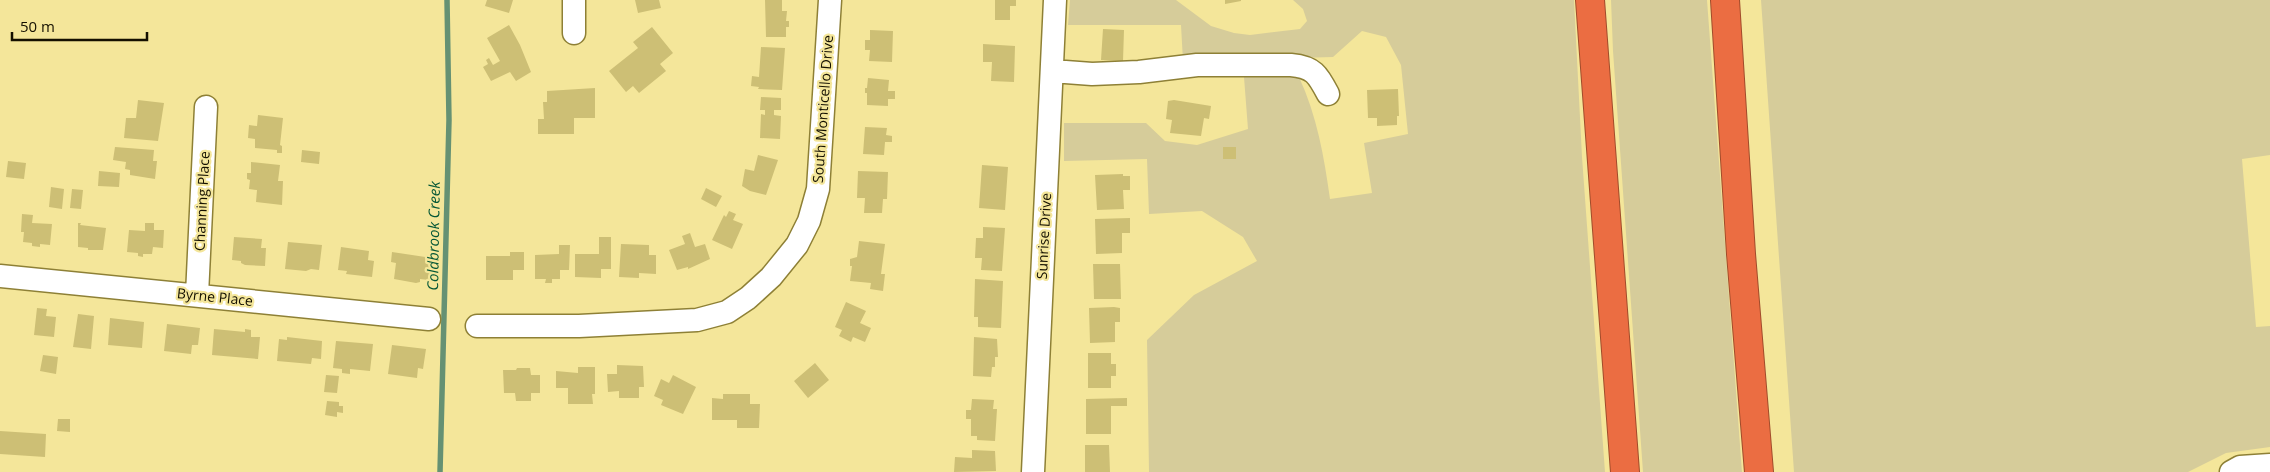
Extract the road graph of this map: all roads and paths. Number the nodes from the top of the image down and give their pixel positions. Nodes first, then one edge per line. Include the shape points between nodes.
1 (574, 0) edge
2 (830, 0) edge
3 (1054, 0) edge
4 (1590, 0) edge
5 (1725, 0) edge
6 (574, 33) dead end
7 (1052, 71) junction
8 (1328, 94) dead end
9 (206, 107) dead end
10 (0, 276) edge
11 (197, 295) junction
12 (429, 319) dead end
13 (477, 326) dead end
14 (2270, 465) edge
15 (1033, 472) edge
16 (1625, 472) edge
17 (1759, 472) edge
18 (2231, 472) edge

1 - 6 street
2 - 13 street, South Monticello Drive via 818,189 809,221 797,245 771,277 727,312 697,320
3 - 7 street, Sunrise Drive
4 - 16 highway
5 - 17 highway
7 - 8 street via 1092,74 1197,65 1291,64 1312,70
7 - 15 street, Sunrise Drive
9 - 11 street, Channing Place
10 - 11 street, Byrne Place
11 - 12 street, Byrne Place
14 - 18 street via 2240,467

